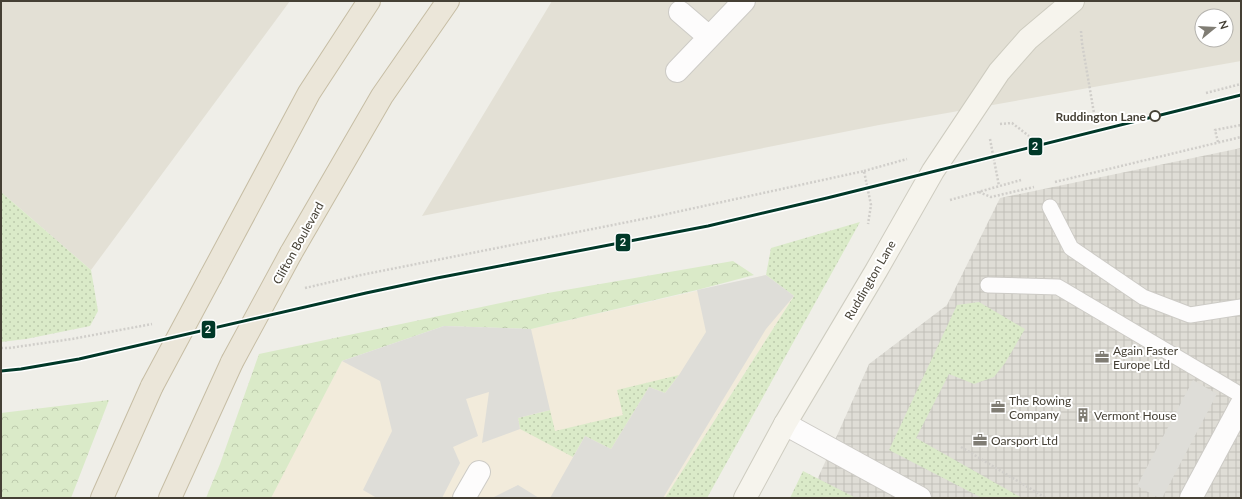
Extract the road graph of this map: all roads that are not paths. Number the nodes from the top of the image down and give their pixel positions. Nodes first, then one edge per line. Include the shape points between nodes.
1 (369, 1) edge
2 (448, 1) edge
3 (744, 1) edge
4 (1073, 1) edge
5 (680, 12) dead end
6 (709, 37) junction
7 (677, 70) dead end
8 (1050, 207) dead end
9 (988, 285) dead end
10 (1241, 307) edge
11 (1241, 395) edge
12 (1241, 405) edge
13 (785, 424) junction
14 (479, 472) dead end
15 (102, 498) edge
16 (170, 498) edge
17 (464, 498) edge
18 (745, 498) edge
19 (920, 498) edge
20 (1191, 498) edge

1 - 15 highway, bridge via 309,93 152,386
2 - 16 highway, Clifton Boulevard, bridge via 382,96 292,253 232,362
3 - 6 street
4 - 13 main road, Ruddington Lane via 1028,39 999,72 930,177
5 - 6 street
6 - 7 street
8 - 10 lane via 1071,248 1143,297 1190,315
9 - 11 lane via 1058,287
12 - 20 street
13 - 18 main road, Ruddington Lane
13 - 19 street
14 - 17 street

